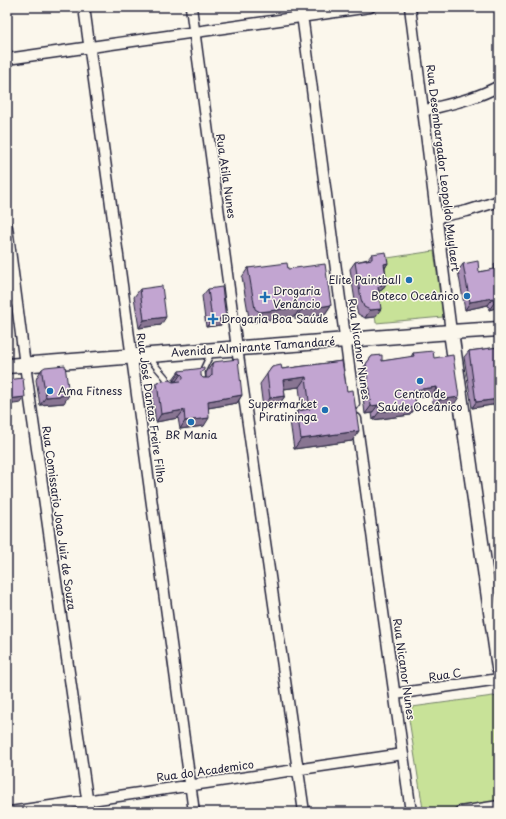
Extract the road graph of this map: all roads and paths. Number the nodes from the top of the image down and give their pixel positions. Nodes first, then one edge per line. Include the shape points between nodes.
1 (84, 7) edge
2 (191, 7) edge
3 (370, 7) edge
4 (410, 7) edge
5 (302, 12) edge
6 (194, 32) junction
7 (89, 47) junction
8 (7, 59) edge
9 (499, 86) edge
10 (423, 111) junction
11 (499, 201) edge
12 (437, 217) junction
13 (7, 228) edge
14 (499, 329) edge
15 (451, 332) junction
16 (345, 340) junction
17 (237, 348) junction
18 (212, 350) junction
19 (146, 355) junction
20 (131, 356) junction
21 (25, 365) junction
22 (7, 366) edge
23 (199, 382) edge
24 (174, 385) edge
25 (499, 668) edge
26 (499, 680) edge
27 (395, 694) junction
28 (403, 754) junction
29 (298, 770) junction
30 (190, 786) junction
31 (87, 801) junction
32 (499, 806) edge
33 (10, 812) edge
34 (89, 812) edge
35 (194, 812) edge
36 (304, 812) edge
37 (411, 812) edge
38 (460, 812) edge

1 - 7 street, Rua José Dantas Freire Filho
2 - 6 street, Rua Atila Nunes
3 - 5 street
4 - 10 street, Rua Desembargador Leopoldo Muylaert
5 - 6 street
5 - 16 street, Rua Nicanor Nunes
6 - 7 street
6 - 17 street, Rua Atila Nunes
7 - 8 street
7 - 20 street, Rua José Dantas Freire Filho
9 - 10 street via 458,102
10 - 12 street, Rua Desembargador Leopoldo Muylaert
11 - 12 street
12 - 15 street, Rua Desembargador Leopoldo Muylaert
13 - 21 street, Rua Comissario Joao Juiz de Souza
14 - 15 street, Avenida Almirante Tamandaré
15 - 16 street, Avenida Almirante Tamandaré
15 - 25 street
16 - 17 street, Avenida Almirante Tamandaré
16 - 27 street, Rua Nicanor Nunes
17 - 18 street, Avenida Almirante Tamandaré
17 - 29 street
18 - 19 street, Avenida Almirante Tamandaré
18 - 23 lane via 202,372 203,382
19 - 20 street, Avenida Almirante Tamandaré
19 - 24 lane via 166,378 167,386
20 - 21 street, Avenida Almirante Tamandaré
20 - 30 street, Rua José Dantas Freire Filho
21 - 22 street, Avenida Almirante Tamandaré
21 - 31 street, Rua Comissario Joao Juiz de Souza
26 - 27 street, Rua C
27 - 28 street, Rua Nicanor Nunes
28 - 29 street, Rua do Academico
28 - 37 street, Rua Nicanor Nunes
29 - 30 street, Rua do Academico
29 - 36 street
30 - 31 street, Rua do Academico
30 - 35 street, Rua José Dantas Freire Filho
31 - 33 street, Rua do Academico
31 - 34 street, Rua Comissario Joao Juiz de Souza
32 - 38 street

